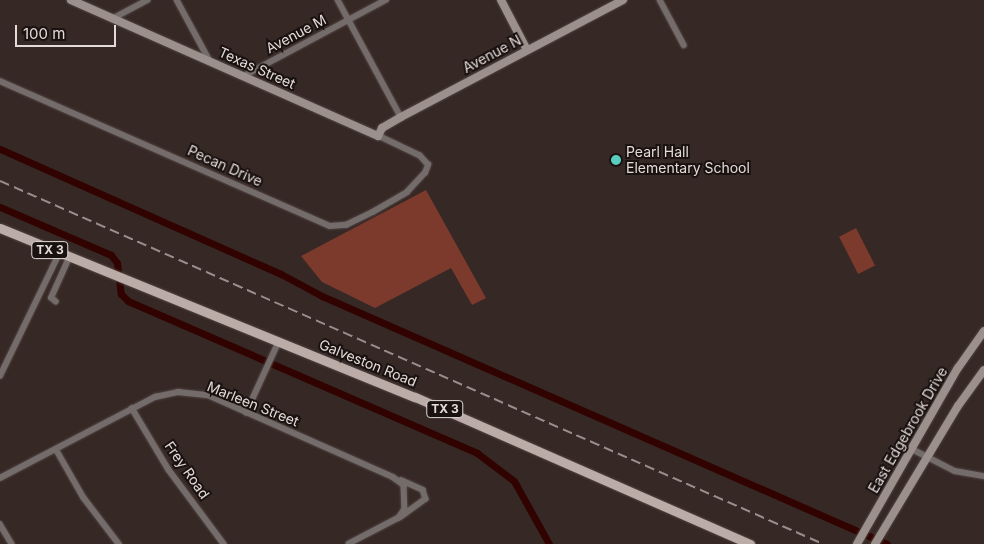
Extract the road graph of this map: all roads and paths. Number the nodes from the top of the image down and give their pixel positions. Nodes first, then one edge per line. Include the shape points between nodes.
1 (71, 0) edge
2 (147, 0) edge
3 (177, 0) edge
4 (338, 0) edge
5 (386, 0) edge
6 (501, 0) edge
7 (623, 0) edge
8 (660, 0) edge
9 (112, 19) junction
10 (349, 20) junction
11 (684, 45) dead end
12 (527, 50) junction
13 (210, 61) junction
14 (244, 76) junction
15 (0, 81) edge
16 (401, 117) junction
17 (378, 136) junction
18 (428, 165) joint
19 (0, 228) edge
20 (59, 254) junction
21 (69, 258) junction
22 (56, 302) dead end
23 (984, 331) edge
24 (279, 341) junction
25 (984, 370) edge
26 (0, 376) edge
27 (132, 408) junction
28 (246, 413) junction
29 (56, 449) junction
30 (912, 449) junction
31 (927, 457) junction
32 (984, 476) edge
33 (394, 477) junction
34 (0, 478) edge
35 (399, 518) junction
36 (0, 524) edge
37 (858, 542) edge
38 (12, 544) edge
39 (119, 544) edge
40 (224, 544) edge
41 (349, 544) edge
42 (750, 544) edge
43 (875, 544) edge

1 - 9 street, Texas Street
2 - 9 street
3 - 13 street
4 - 10 street
5 - 10 street, Avenue M
6 - 12 street
7 - 12 street, Avenue N
8 - 11 street
9 - 13 street, Texas Street
10 - 14 street, Avenue M
10 - 16 street
12 - 16 street, Avenue N
13 - 14 street, Texas Street
14 - 17 street, Texas Street
15 - 18 street, Pecan Drive via 330,226 346,225 407,192 420,182
16 - 17 street, Avenue N via 382,128
17 - 18 street, Texas Street via 420,156
19 - 20 main road, Galveston Road / TX 3
20 - 21 main road, Galveston Road / TX 3
20 - 26 street
21 - 22 street via 51,298
21 - 24 main road, Galveston Road / TX 3
23 - 30 street, East Edgebrook Drive via 958,368
24 - 28 street
24 - 42 main road, Galveston Road / TX 3 via 549,454
25 - 31 street, East Edgebrook Drive
27 - 28 street, Marleen Street via 155,397 178,392 208,395
27 - 29 street, Marleen Street
27 - 40 street, Frey Road via 169,470
28 - 33 street, Marleen Street
29 - 34 street, Marleen Street
29 - 39 street via 84,498
30 - 31 street
30 - 37 street, East Edgebrook Drive
31 - 32 street via 954,471
31 - 43 street, East Edgebrook Drive
33 - 35 street via 404,485 406,498 405,510
33 - 35 street, Marleen Street via 423,490 426,499
35 - 41 street
36 - 38 street

